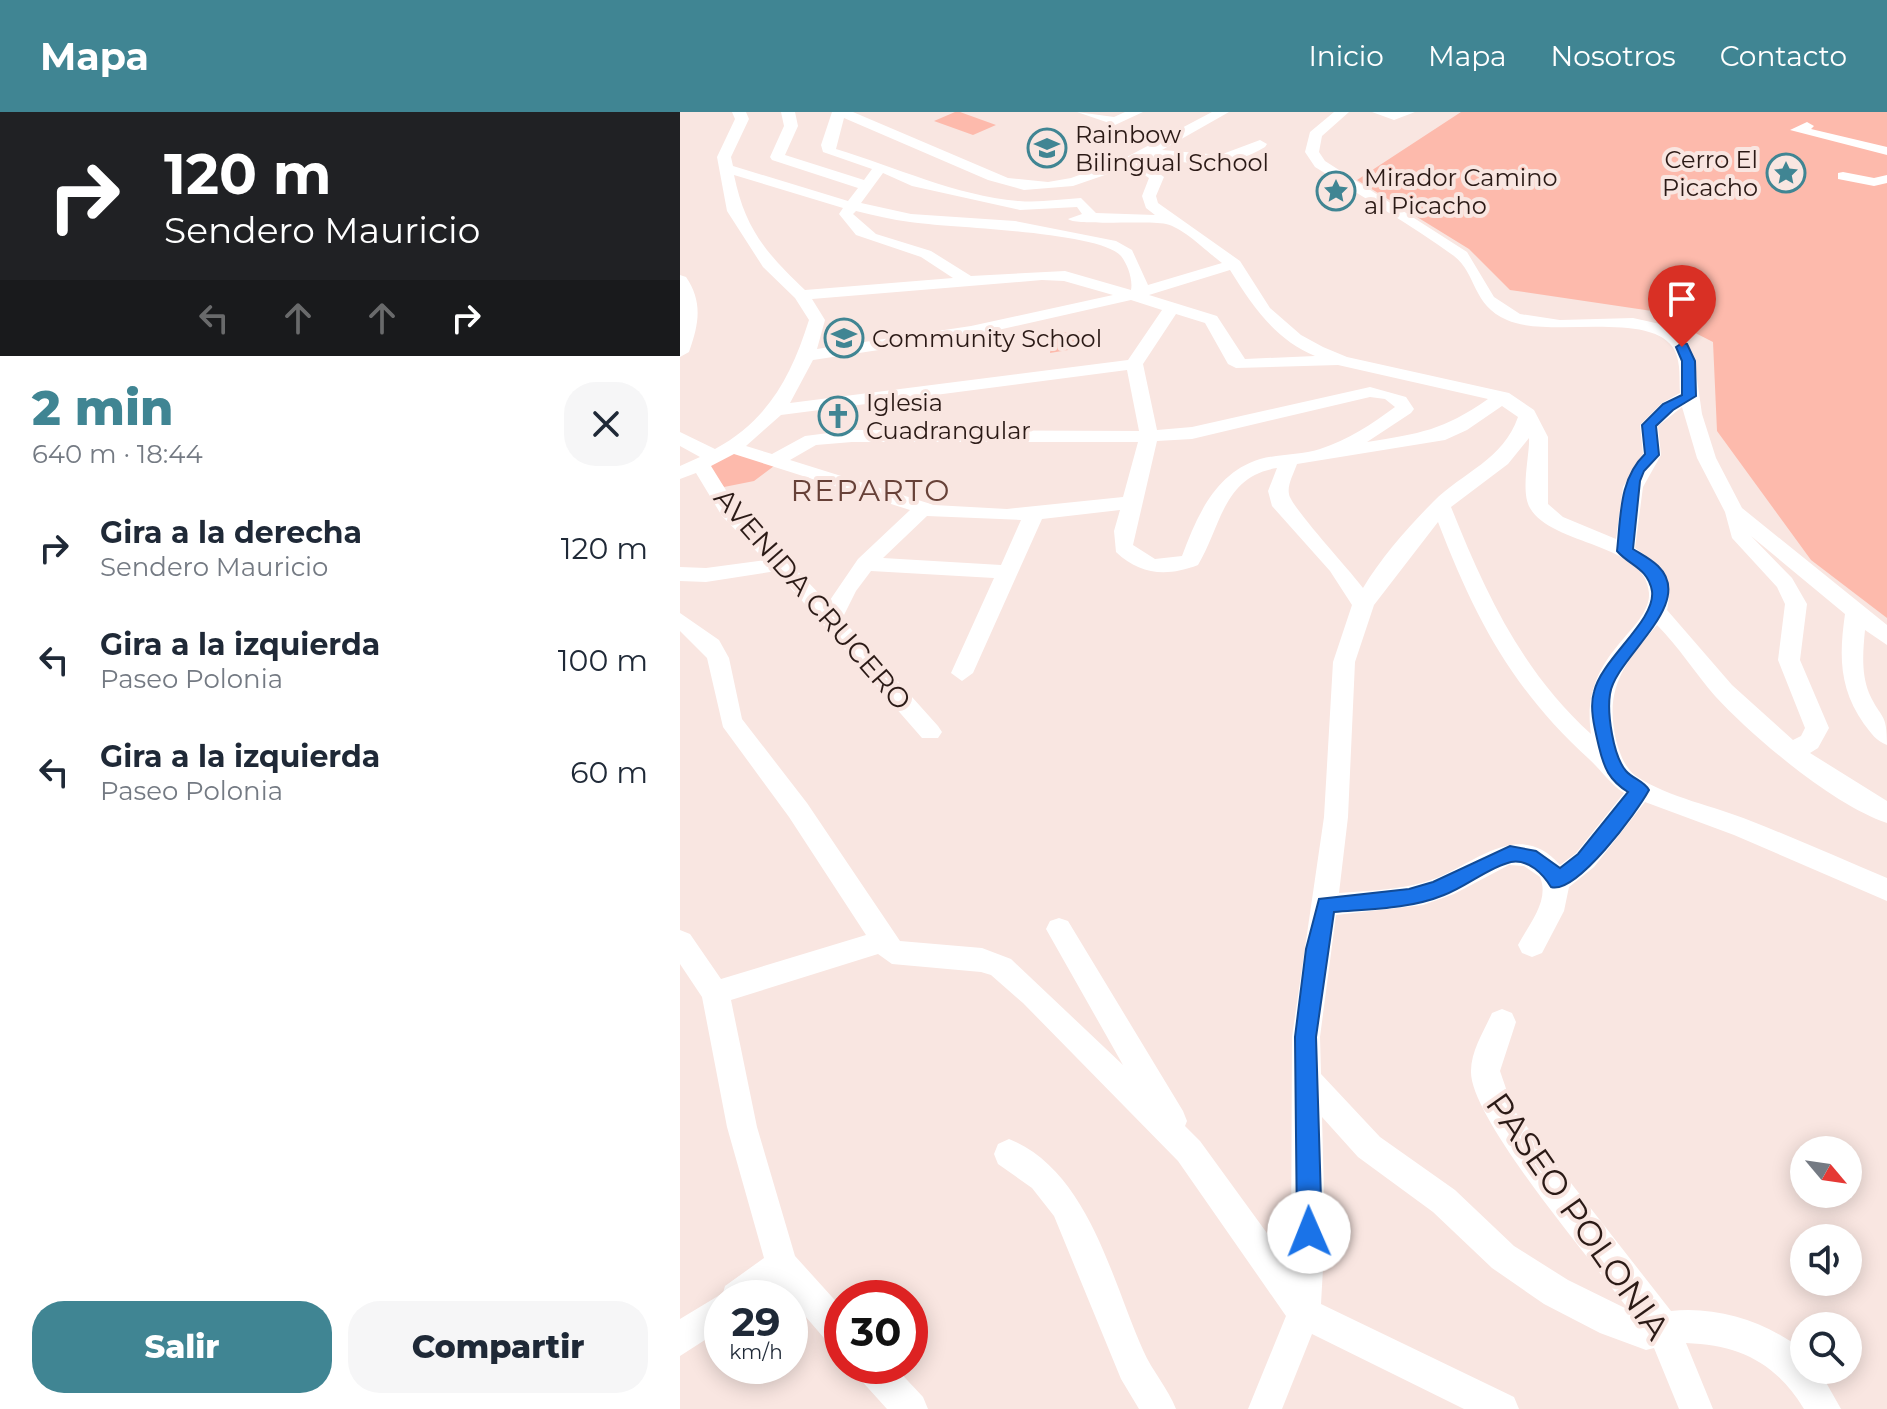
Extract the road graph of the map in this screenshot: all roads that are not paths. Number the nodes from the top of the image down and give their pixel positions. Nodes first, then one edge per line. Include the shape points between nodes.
1 (739, 112) edge
2 (788, 112) edge
3 (841, 112) edge
4 (1084, 112) edge
5 (1136, 112) edge
6 (1222, 112) edge
7 (1342, 112) edge
8 (1379, 112) edge
9 (1408, 112) edge
10 (1807, 126) dead end
11 (1222, 142) dead end
12 (1260, 144) dead end
13 (1149, 151) junction
14 (1887, 151) edge
15 (1131, 160) junction
16 (1206, 160) junction
17 (881, 167) junction
18 (725, 168) junction
19 (1887, 168) edge
20 (1843, 176) dead end
21 (1887, 179) edge
22 (868, 186) junction
23 (853, 205) junction
24 (1092, 217) junction
25 (1168, 220) junction
26 (1015, 225) junction
27 (1234, 264) junction
28 (680, 280) edge
29 (968, 281) junction
30 (801, 295) junction
31 (1138, 295) junction
32 (1173, 306) junction
33 (680, 352) edge
34 (808, 355) junction
35 (1342, 361) junction
36 (1134, 364) junction
37 (1689, 396) junction
38 (1503, 397) junction
39 (778, 410) junction
40 (1528, 414) junction
41 (1149, 435) junction
42 (680, 438) edge
43 (734, 448) junction
44 (1320, 456) junction
45 (775, 460) junction
46 (707, 461) junction
47 (1289, 461) junction
48 (680, 473) edge
49 (1132, 502) junction
50 (1441, 505) junction
51 (924, 508) junction
52 (1735, 512) junction
53 (1033, 516) junction
54 (1625, 551) junction
55 (781, 564) junction
56 (865, 564) junction
57 (1006, 572) junction
58 (680, 574) edge
59 (1363, 605) junction
60 (1656, 612) junction
61 (1856, 612) junction
62 (680, 620) edge
63 (831, 621) junction
64 (1887, 637) edge
65 (962, 673) dead end
66 (930, 732) dead end
67 (1887, 736) edge
68 (1792, 751) junction
69 (1613, 767) junction
70 (1640, 790) junction
71 (1887, 813) edge
72 (1558, 881) junction
73 (1887, 890) edge
74 (1326, 905) junction
75 (1059, 929) dead end
76 (883, 941) junction
77 (680, 942) edge
78 (1532, 945) dead end
79 (715, 993) junction
80 (1502, 1022) dead end
81 (1307, 1079) junction
82 (1189, 1151) junction
83 (1009, 1154) dead end
84 (782, 1265) junction
85 (762, 1280) edge
86 (824, 1313) edge
87 (1304, 1313) junction
88 (704, 1322) edge
89 (1663, 1327) junction
90 (680, 1339) edge
91 (888, 1384) edge
92 (911, 1409) edge
93 (1159, 1409) edge
94 (1265, 1409) edge
95 (1502, 1409) edge
96 (1696, 1409) edge
97 (1824, 1409) edge

1 - 18 street via 742,119 727,146
2 - 22 street via 791,126 777,157
3 - 15 street via 987,175 1026,186 1069,182
3 - 17 street via 827,150
4 - 5 street via 1115,121
6 - 13 street
7 - 37 street via 1315,135 1312,152 1334,175 1462,255 1495,307 1567,326 1648,327 1669,335 1688,361
8 - 9 street
10 - 14 street via 1797,130
11 - 16 street
12 - 16 street
13 - 15 street
13 - 16 street via 1173,159
14 - 19 street via 1864,152
15 - 25 street via 1157,177 1150,204
17 - 22 street
17 - 24 street via 917,183 1020,206 1081,202
18 - 23 street
18 - 30 street via 734,211 746,233
20 - 21 street
22 - 23 street
23 - 26 street via 925,220
23 - 29 street via 846,214 861,234 925,253
24 - 25 street
24 - 26 street
25 - 27 street
26 - 31 street via 1124,250 1141,281
27 - 31 street
27 - 35 street via 1279,326
28 - 33 street via 690,294 692,321
29 - 30 street
29 - 31 street via 1065,276
30 - 34 street via 817,320
31 - 32 street
31 - 34 street via 995,328
32 - 35 street via 1211,320 1234,360 1242,364
32 - 36 street
34 - 39 street
35 - 38 street
36 - 39 street
36 - 41 street
37 - 52 street via 1718,490
37 - 54 street via 1649,425 1652,455 1633,481
38 - 40 street
38 - 44 street via 1438,436
39 - 43 street
40 - 50 street via 1520,438 1501,460
40 - 54 street via 1539,437 1539,507 1556,521
41 - 44 street via 1192,433 1370,392 1403,404 1405,409 1385,425
41 - 45 street via 852,436 812,440
41 - 49 street
42 - 46 street, AVENIDA CRUCERO
43 - 45 street
43 - 46 street
44 - 47 street
45 - 51 street
46 - 48 street
46 - 55 street, AVENIDA CRUCERO via 729,512
47 - 49 street via 1264,464 1233,480 1209,509 1191,560 1156,568 1132,556 1123,547
47 - 59 street via 1278,491 1282,506 1337,566
49 - 53 street
50 - 59 street
50 - 69 street via 1461,555 1531,685
51 - 53 street via 961,515
51 - 56 street
52 - 61 street
52 - 68 street via 1736,532 1744,544 1778,573 1794,598 1798,624 1789,659 1817,728 1810,742
53 - 57 street
54 - 60 street via 1653,570 1660,594
55 - 58 street
55 - 63 street, AVENIDA CRUCERO
56 - 57 street
56 - 63 street via 837,603
57 - 65 street
59 - 74 street via 1344,662
60 - 68 street via 1755,723
60 - 69 street via 1603,685 1604,729
61 - 64 street
61 - 67 street via 1850,656 1854,687 1860,704
62 - 76 street via 711,645 731,721 798,810
63 - 66 street, AVENIDA CRUCERO
68 - 71 street
69 - 70 street
70 - 72 street via 1585,860
70 - 73 street
72 - 74 street via 1529,856 1510,854 1409,898
72 - 78 street via 1558,894
74 - 81 street via 1306,1037
75 - 82 street
76 - 79 street
76 - 82 street via 892,952 982,960 1001,967
77 - 79 street
79 - 84 street via 742,1127
80 - 89 street, PASEO POLONIA via 1483,1072 1486,1090 1502,1119
81 - 87 street
81 - 89 street via 1369,1147 1444,1201 1503,1257 1612,1321 1646,1333
82 - 87 street
83 - 93 street via 1043,1177 1065,1205 1133,1367
84 - 85 street
84 - 86 street
87 - 94 street
87 - 95 street
88 - 90 street
89 - 96 street, PASEO POLONIA
89 - 97 street via 1708,1328 1753,1340 1792,1363
91 - 92 street

